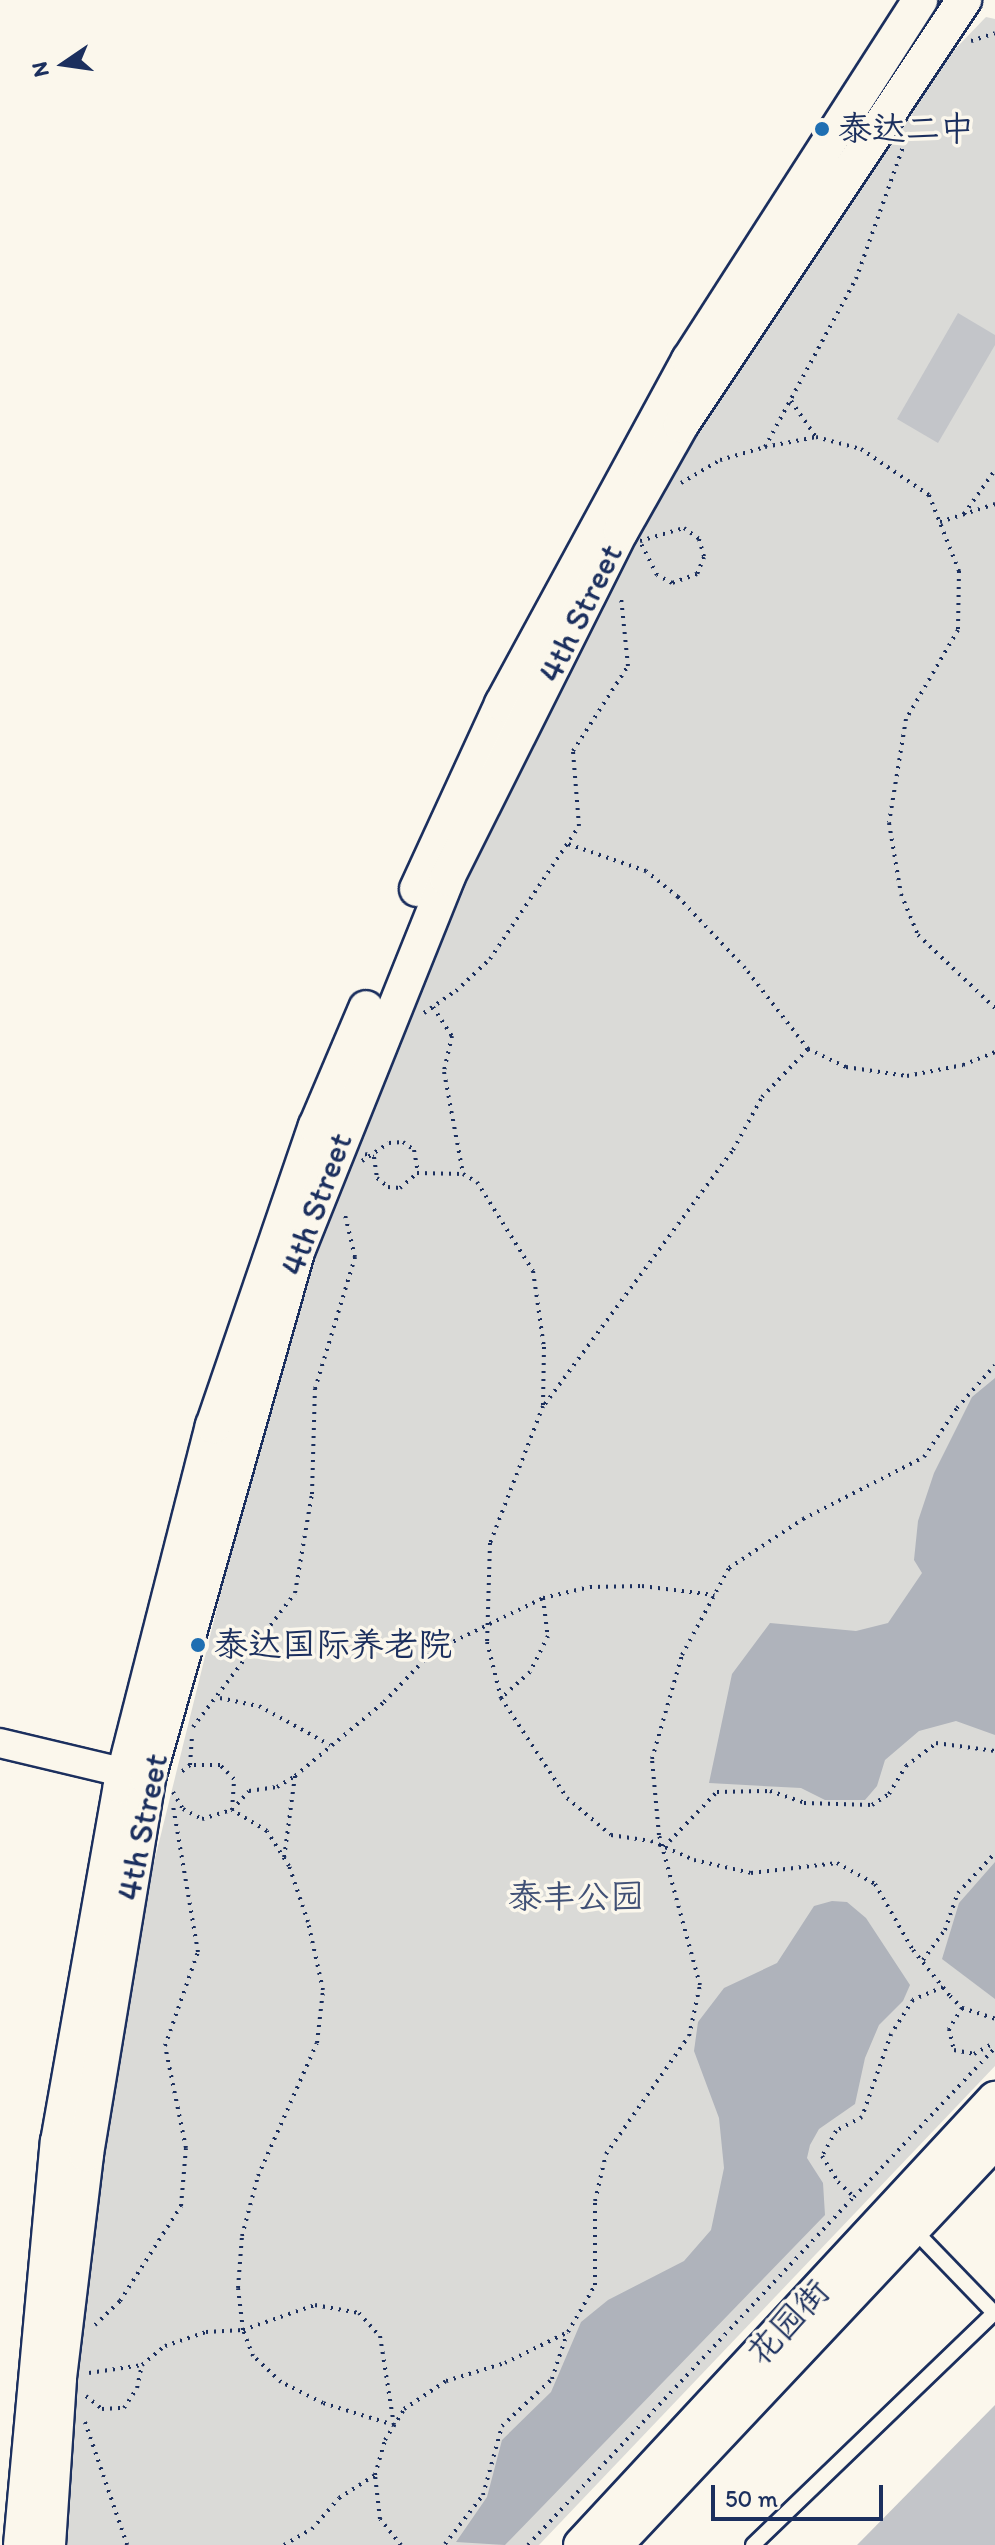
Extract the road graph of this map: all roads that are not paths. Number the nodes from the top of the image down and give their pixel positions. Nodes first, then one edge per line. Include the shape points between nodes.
1 (920, 0) edge
2 (964, 0) edge
3 (0, 1743) edge
4 (147, 1777) junction
5 (995, 2099) edge
6 (995, 2141) edge
7 (913, 2229) junction
8 (995, 2312) edge
9 (21, 2545) edge
10 (48, 2545) edge
11 (581, 2545) edge
12 (615, 2545) edge
13 (753, 2545) edge

1 - 4 street, 4th Street via 681,373 502,704 420,883 316,1126 227,1384 171,1577
2 - 4 street, 4th Street via 681,425 621,531 447,878 352,1151 255,1388
3 - 4 street
4 - 9 street, 4th Street via 58,2142
4 - 10 street, 4th Street via 86,2154 69,2377
5 - 11 street, 花园街
6 - 7 street, 花园街
7 - 8 lane
7 - 12 street, 花园街
8 - 13 lane

